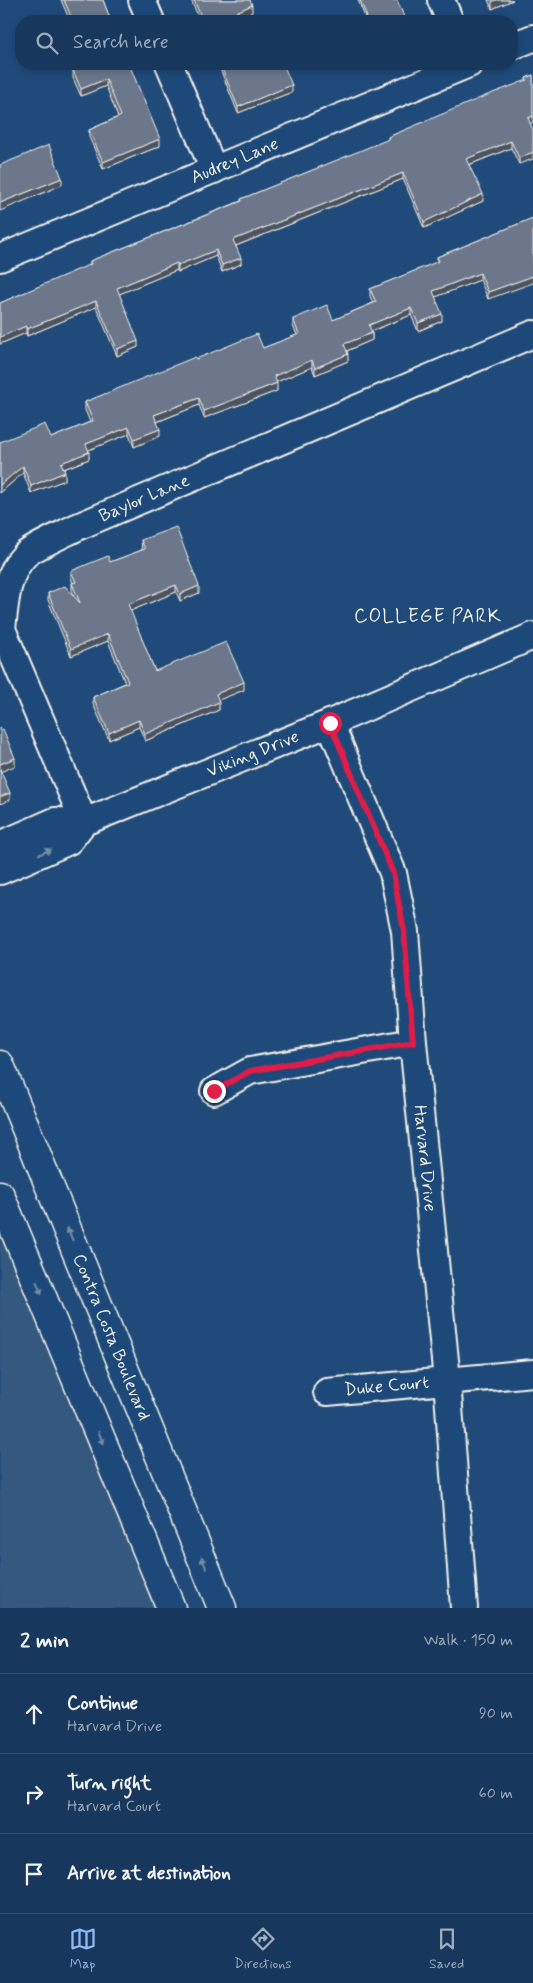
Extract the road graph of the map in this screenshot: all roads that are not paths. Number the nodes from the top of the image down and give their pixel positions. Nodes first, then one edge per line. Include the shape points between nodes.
1 (142, 0) edge
2 (441, 0) edge
3 (148, 15) edge
4 (447, 15) edge
5 (533, 38) edge
6 (518, 44) edge
7 (172, 70) edge
8 (454, 70) edge
9 (214, 170) junction
10 (0, 258) edge
11 (533, 334) edge
12 (533, 636) edge
13 (330, 723) junction
14 (84, 822) junction
15 (0, 845) edge
16 (0, 871) edge
17 (413, 1042) junction
18 (0, 1064) edge
19 (214, 1091) dead end
20 (0, 1195) edge
21 (533, 1373) edge
22 (447, 1380) junction
23 (327, 1392) dead end
24 (171, 1608) edge
25 (222, 1608) edge
26 (464, 1608) edge

1 - 3 street
2 - 4 street
5 - 6 street
7 - 9 street
8 - 9 street, Audrey Lane
9 - 10 street, Audrey Lane
11 - 14 street, Baylor Lane via 77,527 26,554 13,574 5,597 2,629
12 - 13 street, Viking Drive
13 - 14 street, Viking Drive
13 - 17 street, Harvard Drive via 393,873 404,931
14 - 15 street, Viking Drive via 56,820
16 -> 14 street, Viking Drive via 69,841
17 - 19 street via 250,1071
17 - 22 street, Harvard Drive
25 -> 18 main road, Contra Costa Boulevard
20 -> 24 main road
21 - 22 street, Duke Court
22 - 23 street, Duke Court
22 - 26 street, Harvard Drive

